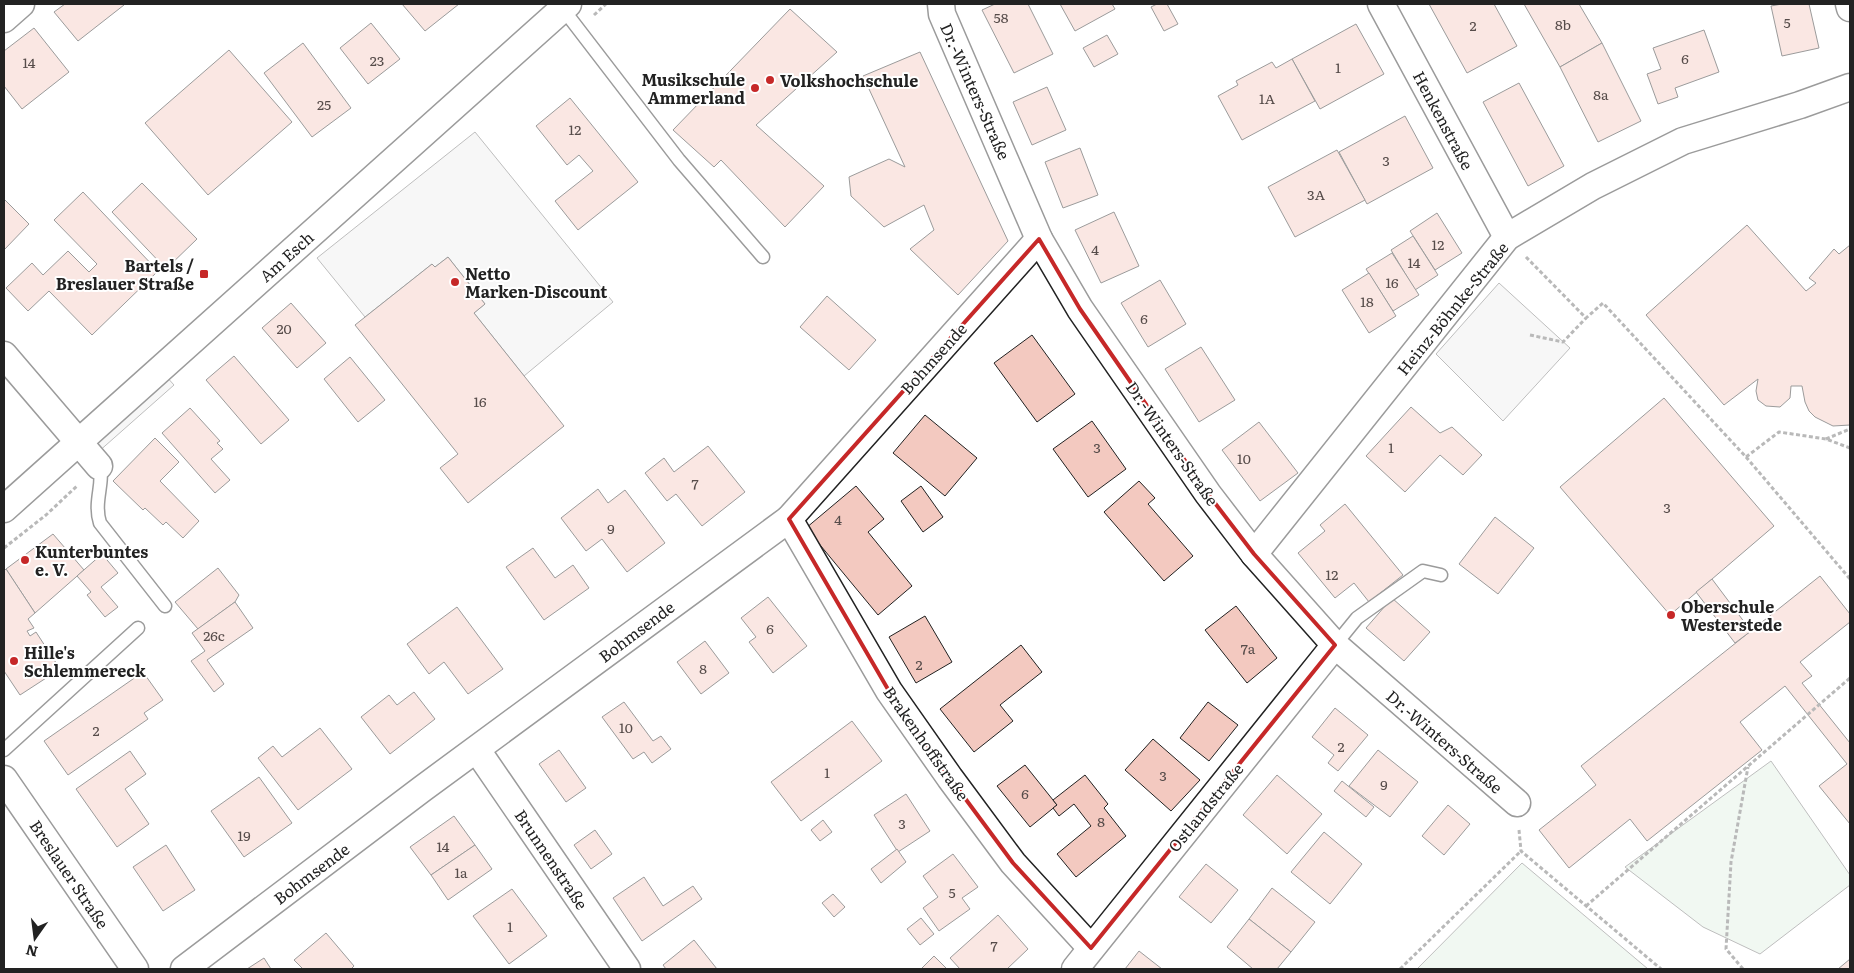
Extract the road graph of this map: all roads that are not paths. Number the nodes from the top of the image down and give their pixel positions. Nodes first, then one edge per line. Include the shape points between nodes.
1 (21, 4) edge
2 (941, 4) edge
3 (1381, 4) edge
4 (1849, 4) edge
5 (566, 6) edge
6 (1850, 8) edge
7 (4, 19) edge
8 (1850, 86) edge
9 (1507, 237) junction
10 (1039, 239) junction
11 (764, 257) dead end
12 (4, 355) edge
13 (79, 442) junction
14 (99, 466) joint
15 (4, 508) edge
16 (789, 519) junction
17 (1254, 554) junction
18 (1441, 575) dead end
19 (165, 606) dead end
20 (138, 628) dead end
21 (1335, 645) junction
22 (4, 750) edge
23 (478, 750) junction
24 (4, 779) edge
25 (1516, 803) road end
26 (1091, 948) junction
27 (135, 969) edge
28 (184, 969) edge
29 (627, 969) edge
30 (1075, 969) edge

1 - 7 street
2 - 10 street, Dr.-Winters-Straße via 942,14
3 - 9 street, Henkenstraße
4 - 6 street
5 - 11 lane via 679,160
5 - 13 street, Am Esch
8 - 9 street, Heinz-Böhnke-Straße via 1800,105 1683,140 1593,186
9 - 17 street, Heinz-Böhnke-Straße
10 - 16 street, Bohmsende
10 - 17 street, Dr.-Winters-Straße via 1080,309 1208,494
12 - 13 street
13 - 14 street
13 - 15 street, Am Esch
14 - 19 lane via 102,473 96,510 100,523
16 - 23 street, Bohmsende
16 - 26 street, Brakenhoffstraße via 889,691 950,778 1013,862
17 - 21 street, Dr.-Winters-Straße
18 - 21 lane via 1423,571 1394,590 1357,618
20 - 22 lane
21 - 25 street, Dr.-Winters-Straße
21 - 26 street, Ostlandstraße
23 - 28 street, Bohmsende
23 - 29 street, Brunnenstraße
24 - 27 street, Breslauer Straße
26 - 30 street, Ostlandstraße

